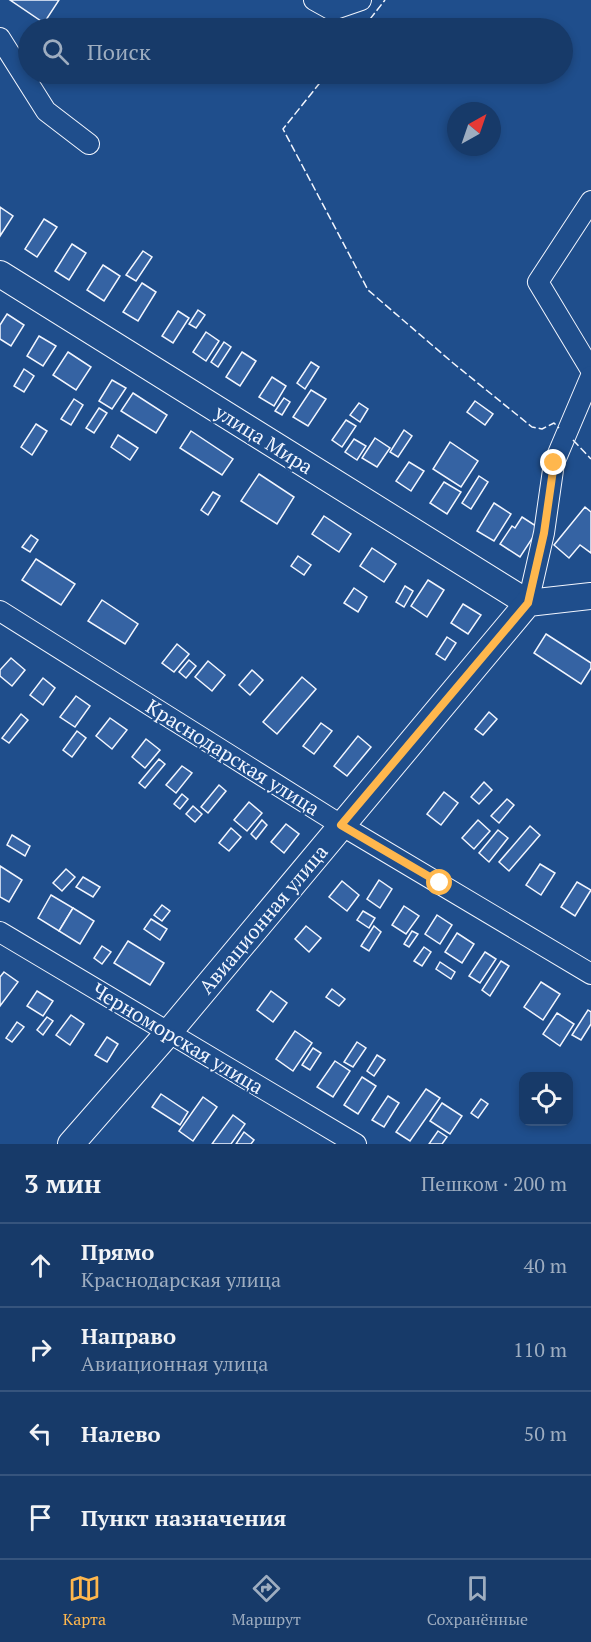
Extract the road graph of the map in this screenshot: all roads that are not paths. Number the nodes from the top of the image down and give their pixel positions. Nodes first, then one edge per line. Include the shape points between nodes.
1 (314, 0) edge
2 (361, 0) edge
3 (0, 38) edge
4 (18, 67) edge
5 (29, 84) edge
6 (89, 144) dead end
7 (591, 201) edge
8 (0, 274) edge
9 (591, 370) edge
10 (591, 376) edge
11 (590, 598) edge
12 (528, 603) junction
13 (0, 611) edge
14 (341, 825) junction
15 (0, 932) edge
16 (591, 974) edge
17 (169, 1032) junction
18 (71, 1144) edge
19 (356, 1144) edge

1 - 2 street via 332,10
3 - 4 street
5 - 6 street via 46,111
7 - 9 street via 538,282
8 - 12 main road, улица Мира
10 - 12 street via 554,463
11 - 12 main road
12 - 14 main road, Авиационная улица
13 - 14 street, Краснодарская улица
14 - 16 street, Краснодарская улица
14 - 17 main road, Авиационная улица
15 - 17 street, Черноморская улица
17 - 18 main road, Авиационная улица
17 - 19 street, Черноморская улица

